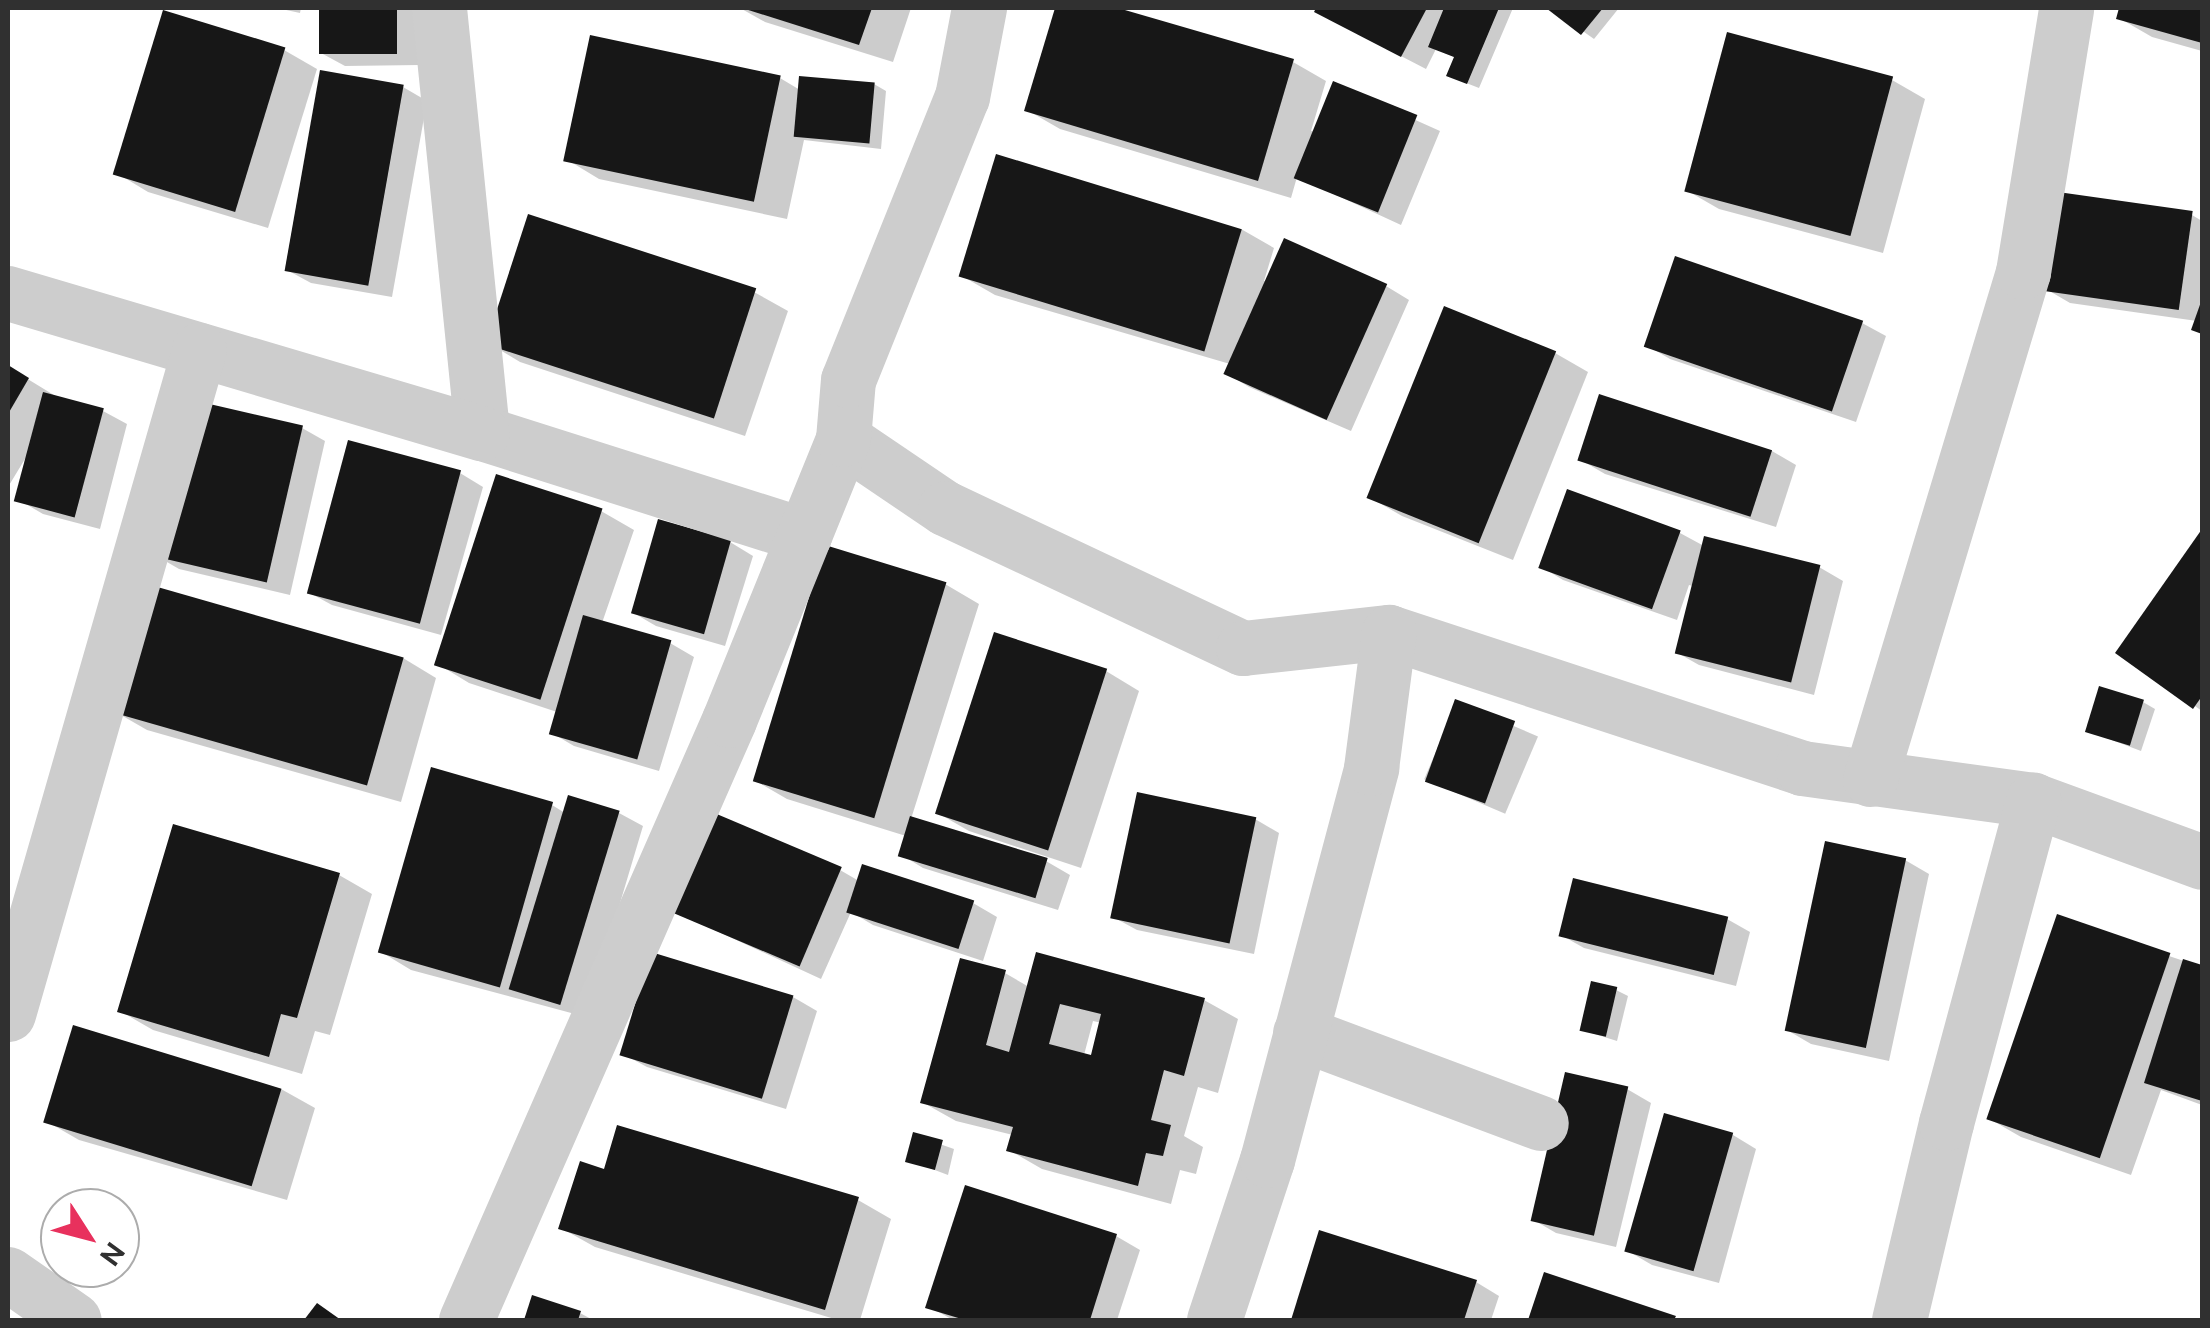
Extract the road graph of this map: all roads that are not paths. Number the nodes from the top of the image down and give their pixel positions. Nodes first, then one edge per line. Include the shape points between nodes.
1 (440, 8) edge
2 (979, 8) edge
3 (2066, 8) edge
4 (8, 293) edge
5 (199, 350) junction
6 (482, 433) junction
7 (844, 440) junction
8 (804, 535) junction
9 (1389, 632) junction
10 (1870, 779) junction
11 (2033, 800) junction
12 (2202, 862) edge
13 (8, 1014) edge
14 (1300, 1033) junction
15 (1541, 1123) dead end
16 (8, 1274) edge
17 (74, 1320) edge
18 (466, 1320) edge
19 (1214, 1320) edge
20 (1899, 1320) edge

1 - 6 street
2 - 7 street via 962,97 848,380
3 - 10 street via 2023,272
4 - 5 street
5 - 6 street
5 - 13 street
6 - 8 street
7 - 8 street
7 - 9 street via 945,508 1243,648
8 - 18 street
9 - 10 street via 1802,768
9 - 14 street via 1371,768
10 - 11 street
11 - 12 street
11 - 20 street
14 - 15 street
14 - 19 street
16 - 17 street

